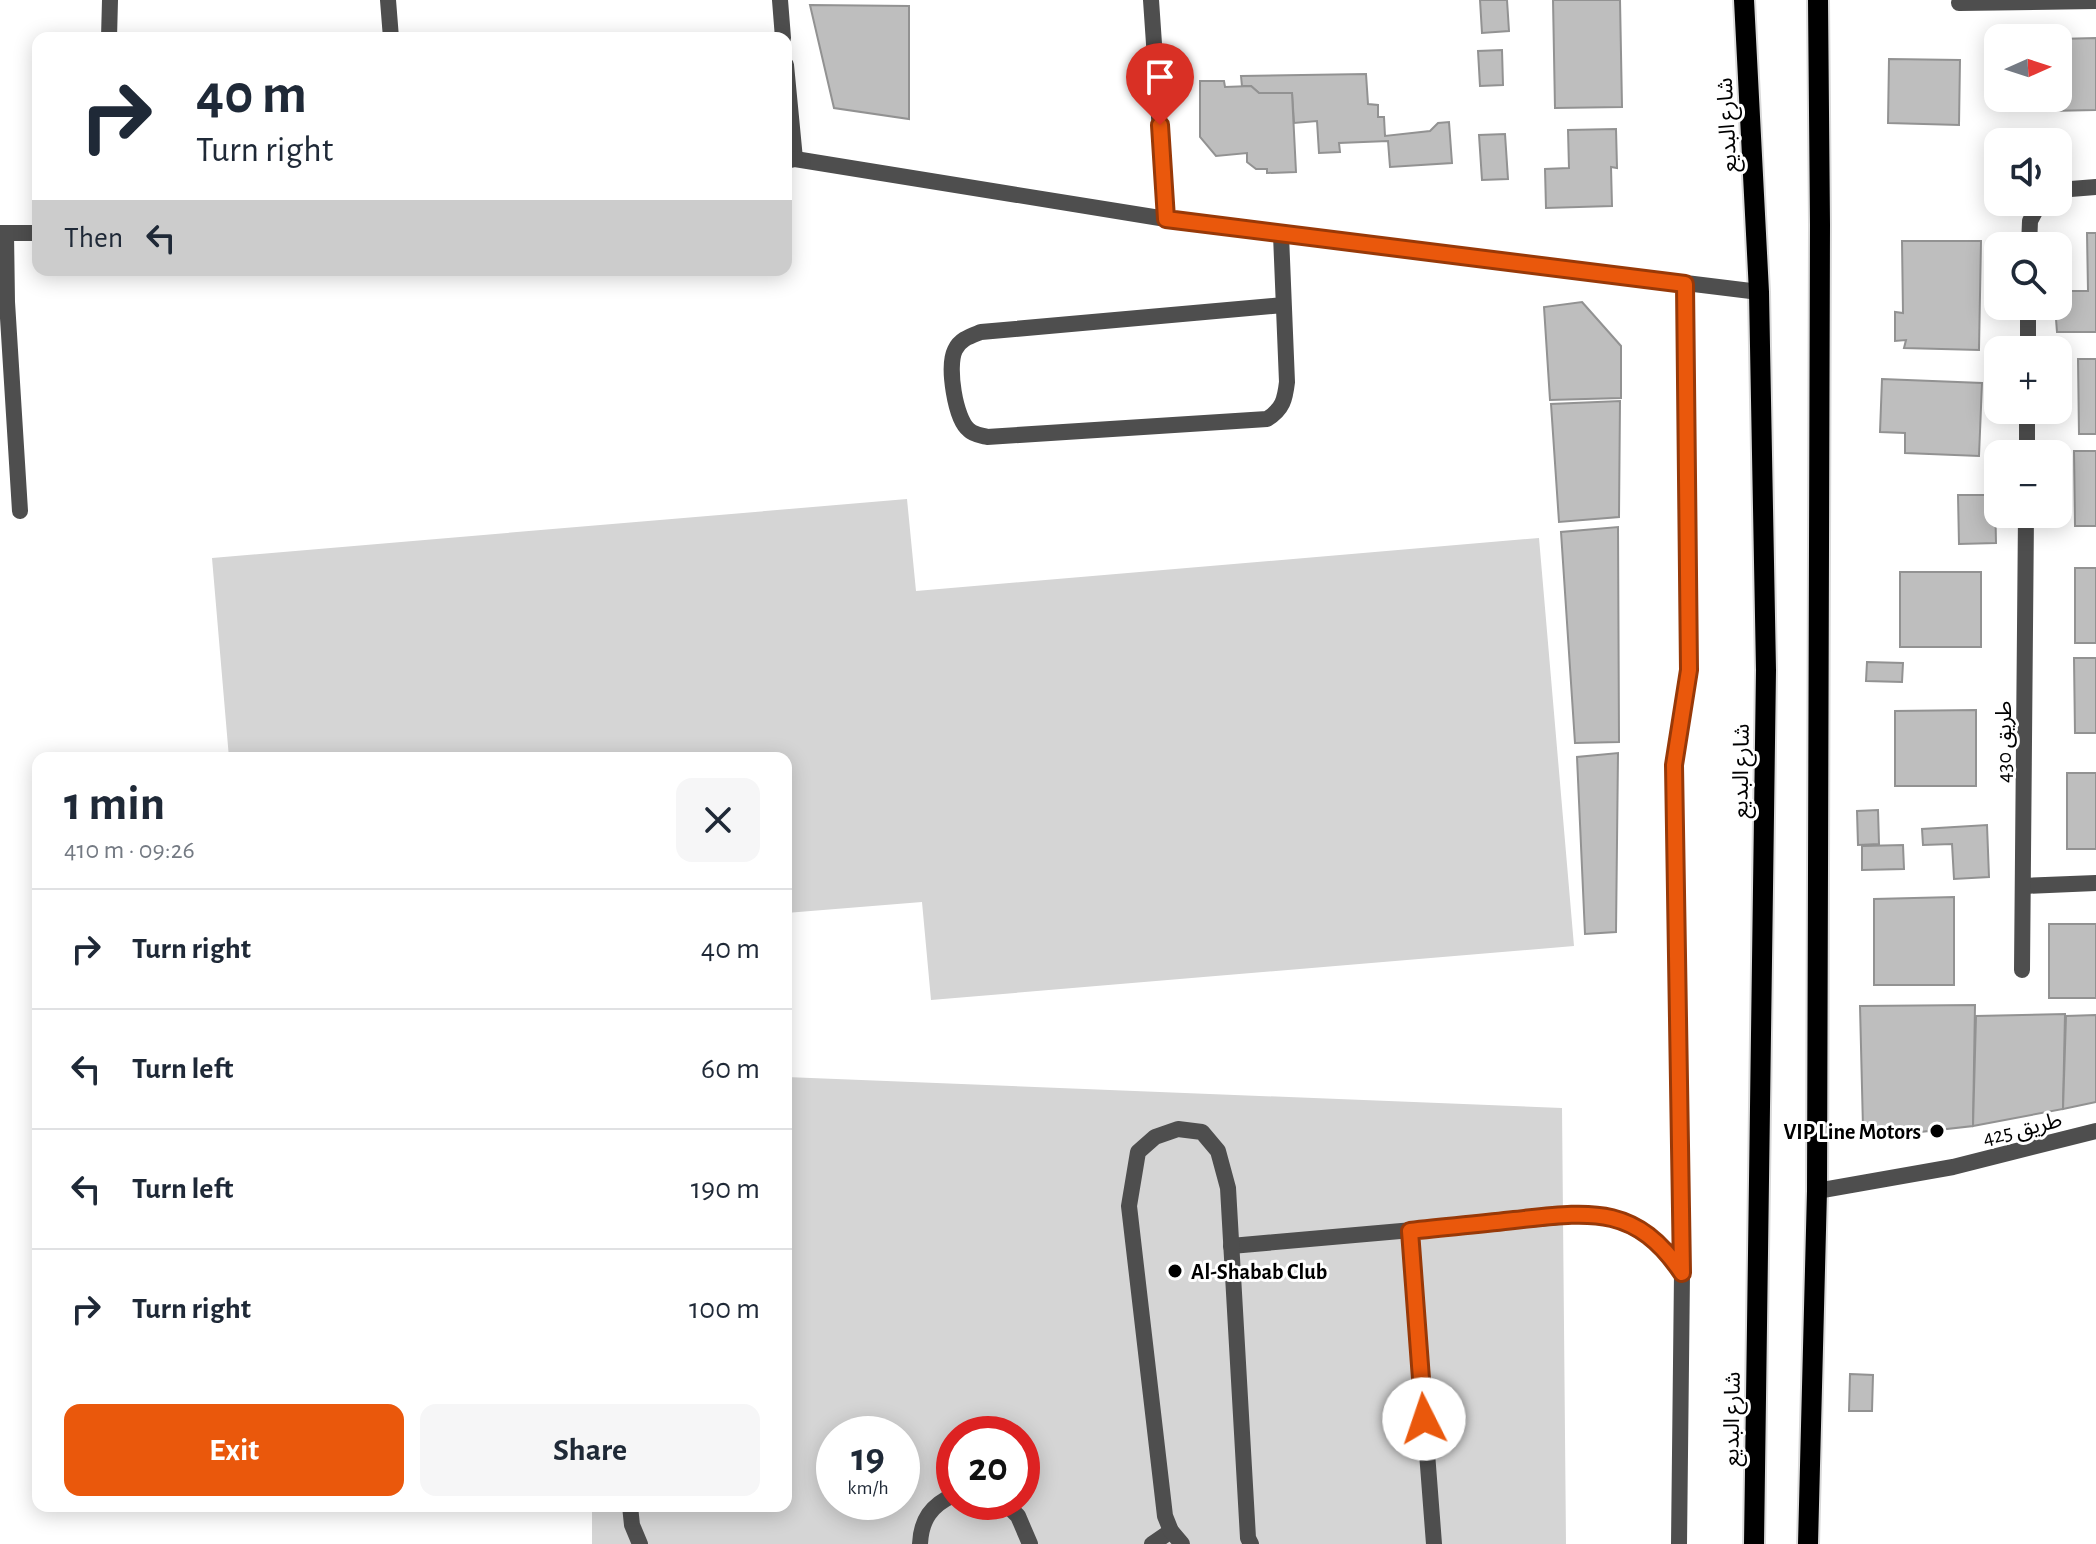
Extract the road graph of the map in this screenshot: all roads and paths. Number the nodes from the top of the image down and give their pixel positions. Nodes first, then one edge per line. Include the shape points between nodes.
1 (110, 0) edge
2 (388, 0) edge
3 (780, 0) edge
4 (1151, 0) edge
5 (1744, 0) edge
6 (1818, 0) edge
7 (2096, 1) edge
8 (1959, 3) dead end
9 (109, 32) edge
10 (391, 32) edge
11 (783, 32) edge
12 (792, 160) edge
13 (2096, 187) edge
14 (2072, 189) edge
15 (1166, 219) junction
16 (3, 233) edge
17 (32, 233) edge
18 (1281, 235) junction
19 (1685, 284) junction
20 (1759, 292) junction
21 (1283, 305) junction
22 (20, 511) dead end
23 (2026, 528) edge
24 (2096, 883) edge
25 (2023, 886) junction
26 (2022, 970) dead end
27 (2096, 1131) edge
28 (1817, 1191) junction
29 (1410, 1231) junction
30 (1231, 1246) junction
31 (1682, 1273) junction
32 (936, 1505) edge
33 (631, 1512) edge
34 (1020, 1520) edge
35 (1171, 1531) junction
36 (1246, 1542) edge
37 (640, 1544) edge
38 (920, 1544) edge
39 (1030, 1544) edge
40 (1152, 1544) edge
41 (1182, 1544) edge
42 (1434, 1544) edge
43 (1679, 1544) edge
44 (1754, 1544) edge
45 (1808, 1544) edge

1 - 9 street
2 - 10 street
3 - 11 street
4 - 15 street
5 - 20 main road, شارع البديع
6 - 28 main road
7 - 8 street
12 - 15 street
13 - 14 street
15 - 18 street
16 - 17 street
16 - 22 street
18 - 19 street
18 - 21 street
19 - 20 street
19 - 31 street via 1689,670 1674,765
20 - 44 main road, شارع البديع via 1766,670
21 - 21 street via 981,332 962,340 954,351 953,387 962,423 987,437 1267,419 1285,401
23 - 25 street, طريق 430
24 - 25 street
25 - 26 street, طريق 430
27 - 28 street, طريق 425 via 1953,1167
28 - 45 main road
29 - 30 street
29 - 31 street via 1593,1214 1652,1237
29 - 42 street
30 - 35 street via 1228,1188 1218,1151 1202,1132 1178,1129 1155,1137 1138,1152 1129,1206 1165,1516
30 - 36 street
31 - 43 street
32 - 38 street via 921,1525
33 - 37 street
34 - 39 street
35 - 40 street
35 - 41 street

